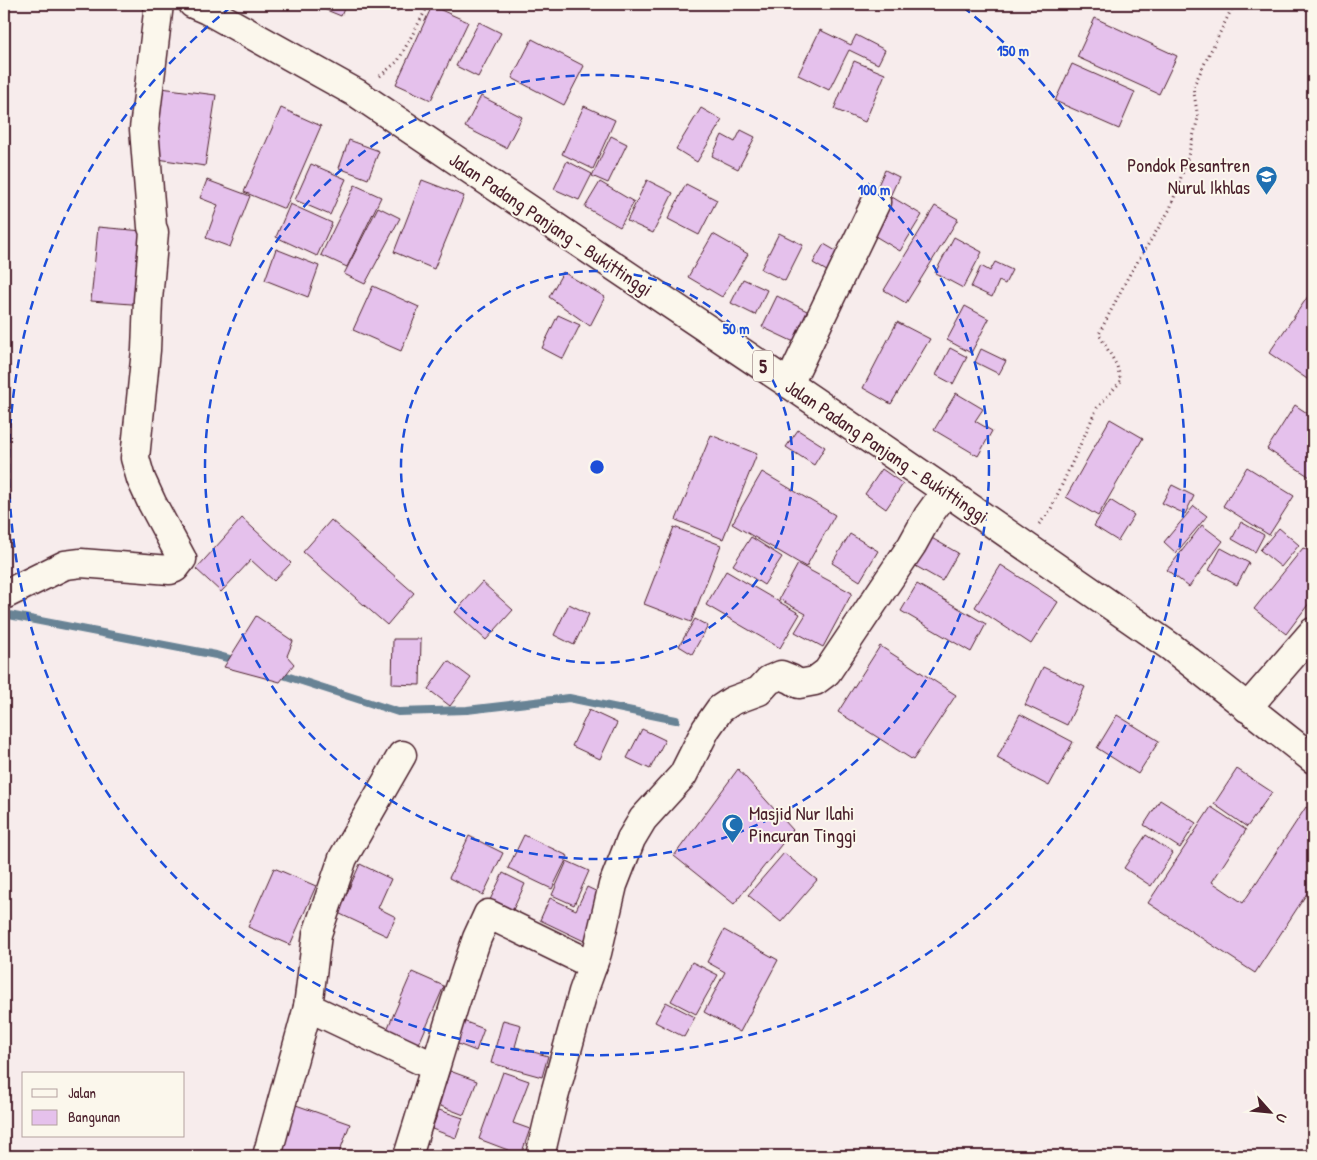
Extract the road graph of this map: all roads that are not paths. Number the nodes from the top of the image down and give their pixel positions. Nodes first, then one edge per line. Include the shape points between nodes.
1 (159, 4) edge
2 (203, 6) edge
3 (876, 202) dead end
4 (789, 384) junction
5 (946, 490) junction
6 (4, 595) edge
7 (1313, 632) edge
8 (1247, 708) junction
9 (402, 755) dead end
10 (1313, 759) edge
11 (593, 965) junction
12 (308, 1007) junction
13 (435, 1067) junction
14 (267, 1156) edge
15 (408, 1156) edge
16 (540, 1156) edge

1 - 6 main road via 144,129 154,232 135,458 152,503 182,559 170,570 81,563 65,565
2 - 4 main road, Jalan Padang Panjang - Bukittinggi / 5 via 358,94
3 - 4 main road
4 - 5 main road, Jalan Padang Panjang - Bukittinggi / 5
5 - 8 main road, Jalan Padang Panjang - Bukittinggi / 5 via 1171,647
5 - 11 main road via 827,672 815,681 799,684 781,675 769,680 759,691 720,709 706,729 684,775 643,819 631,839 613,885
7 - 8 main road
8 - 10 main road, Jalan Padang Panjang - Bukittinggi / 5
9 - 12 main road via 343,858 317,934
11 - 13 main road via 488,914 477,938
11 - 16 main road via 556,1088
12 - 13 main road
12 - 14 main road
13 - 15 main road

